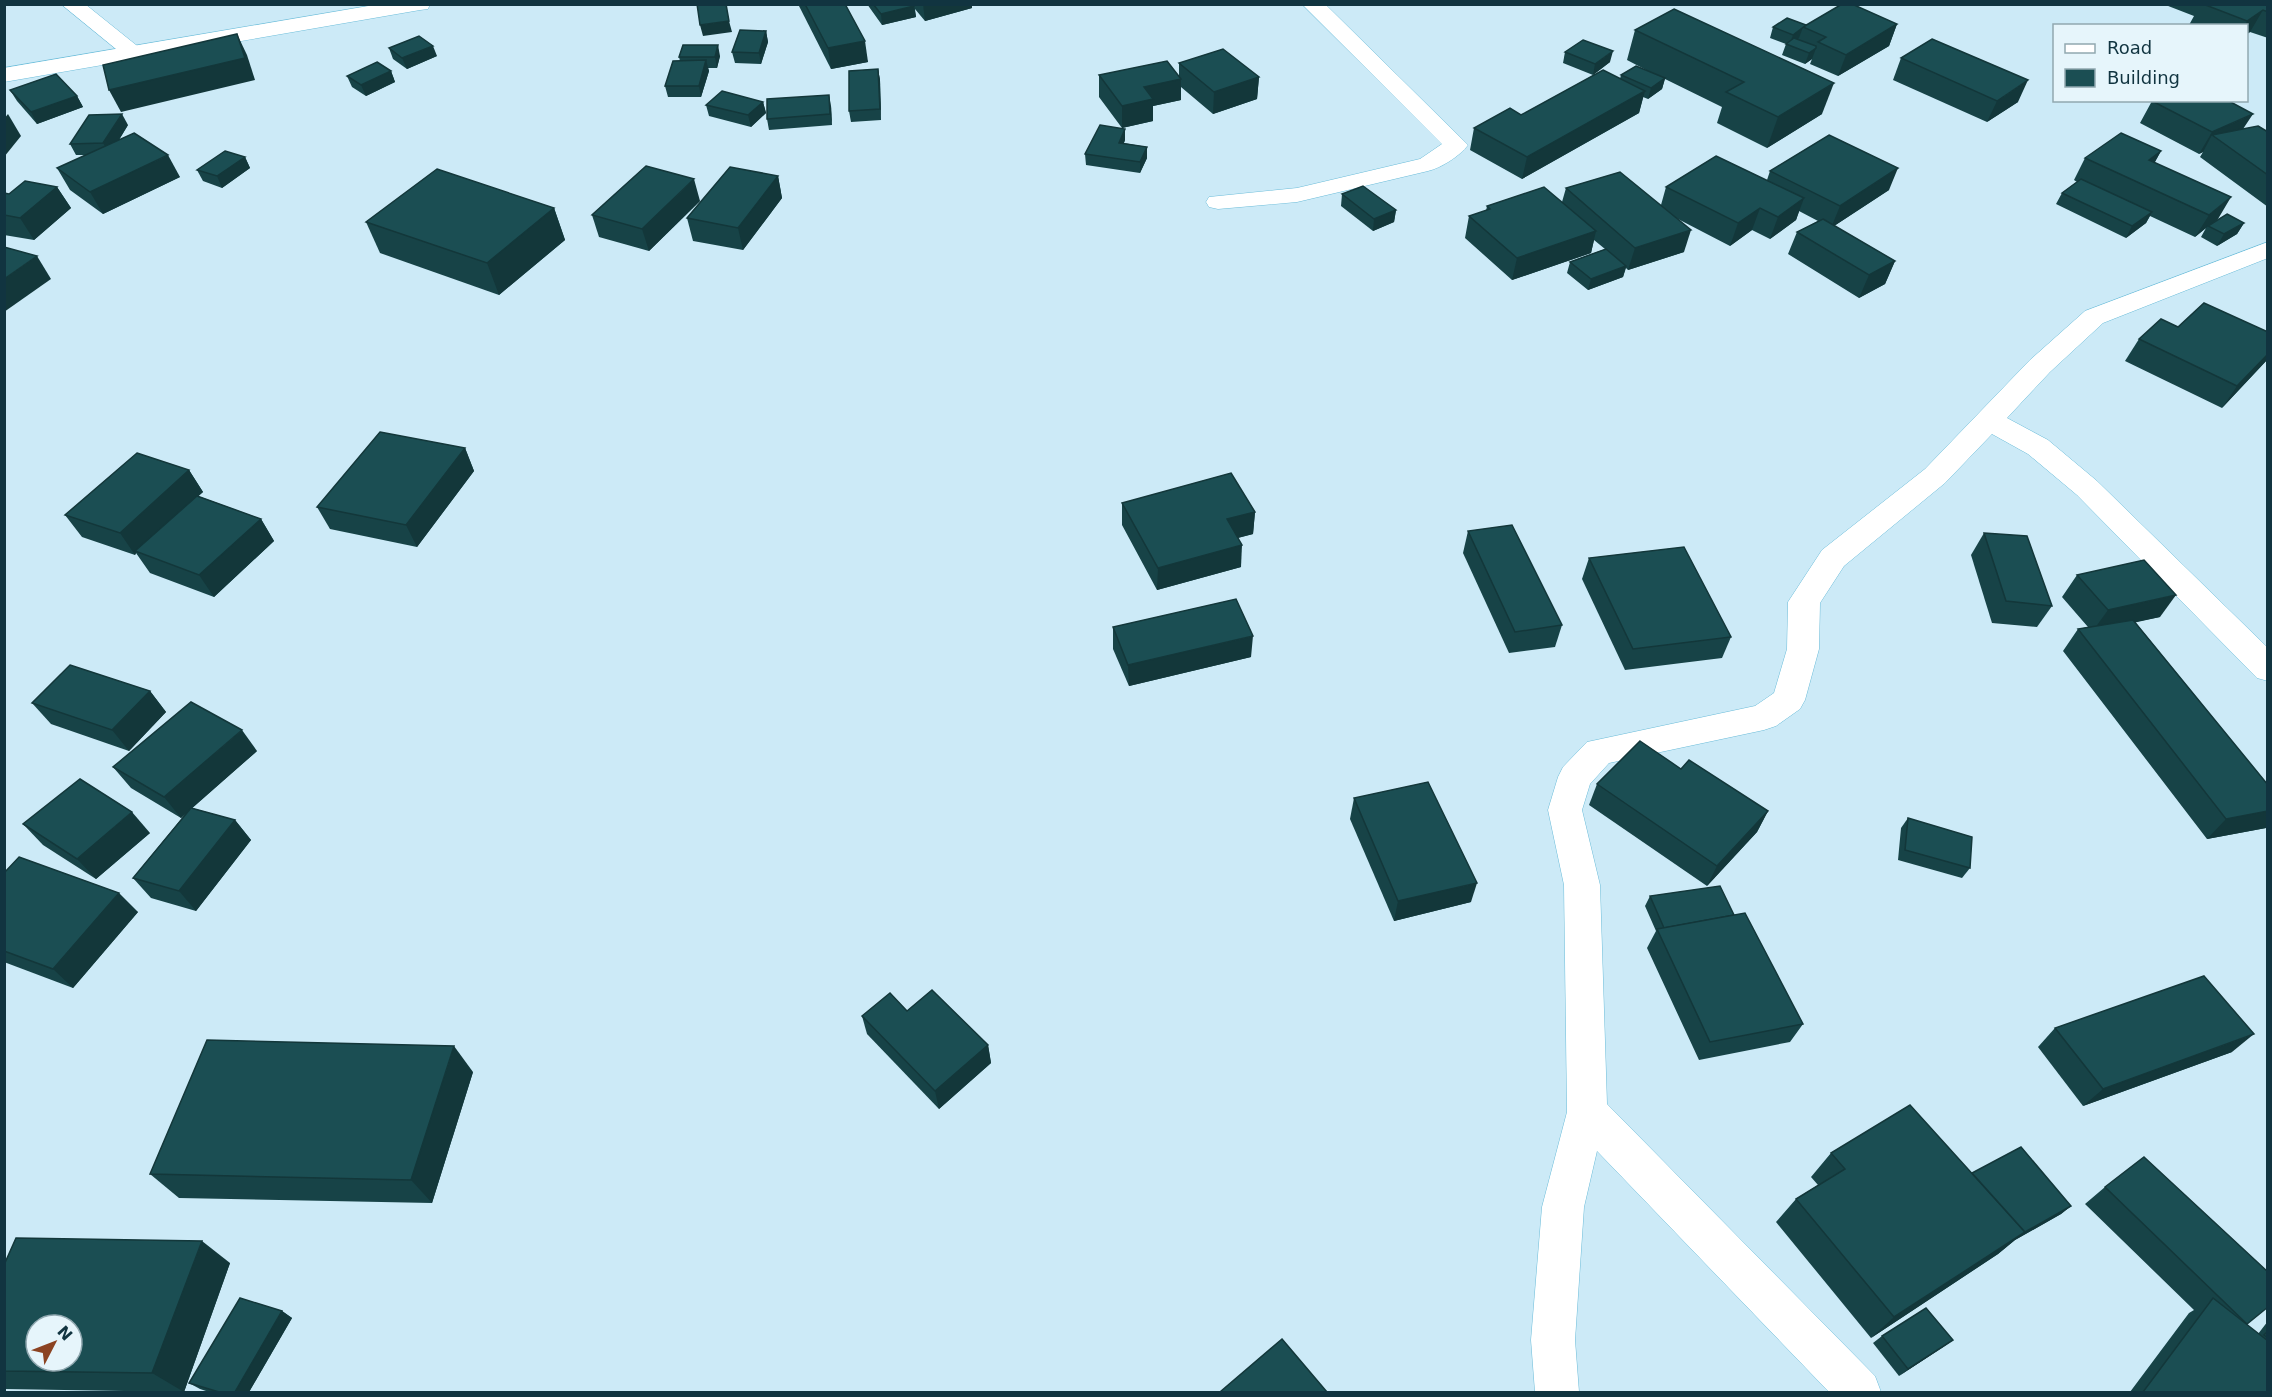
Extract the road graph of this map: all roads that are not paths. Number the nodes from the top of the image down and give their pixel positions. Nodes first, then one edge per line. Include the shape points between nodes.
1 (71, 4) edge
2 (420, 4) edge
3 (1312, 4) edge
4 (135, 53) junction
5 (4, 75) edge
6 (1218, 202) dead end
7 (2268, 249) edge
8 (1988, 420) junction
9 (2268, 669) edge
10 (1587, 1112) junction
11 (1557, 1392) edge
12 (1859, 1392) edge

1 - 4 street
2 - 4 street
3 - 6 street via 1456,145 1428,164 1297,195
4 - 5 street
7 - 8 street via 2094,317
8 - 9 street via 2038,447 2087,488
8 - 10 street via 1935,476 1833,558 1804,602 1803,649 1788,700 1764,717 1599,752 1575,777 1565,810 1582,885
10 - 11 street via 1563,1207 1553,1340
10 - 12 street

